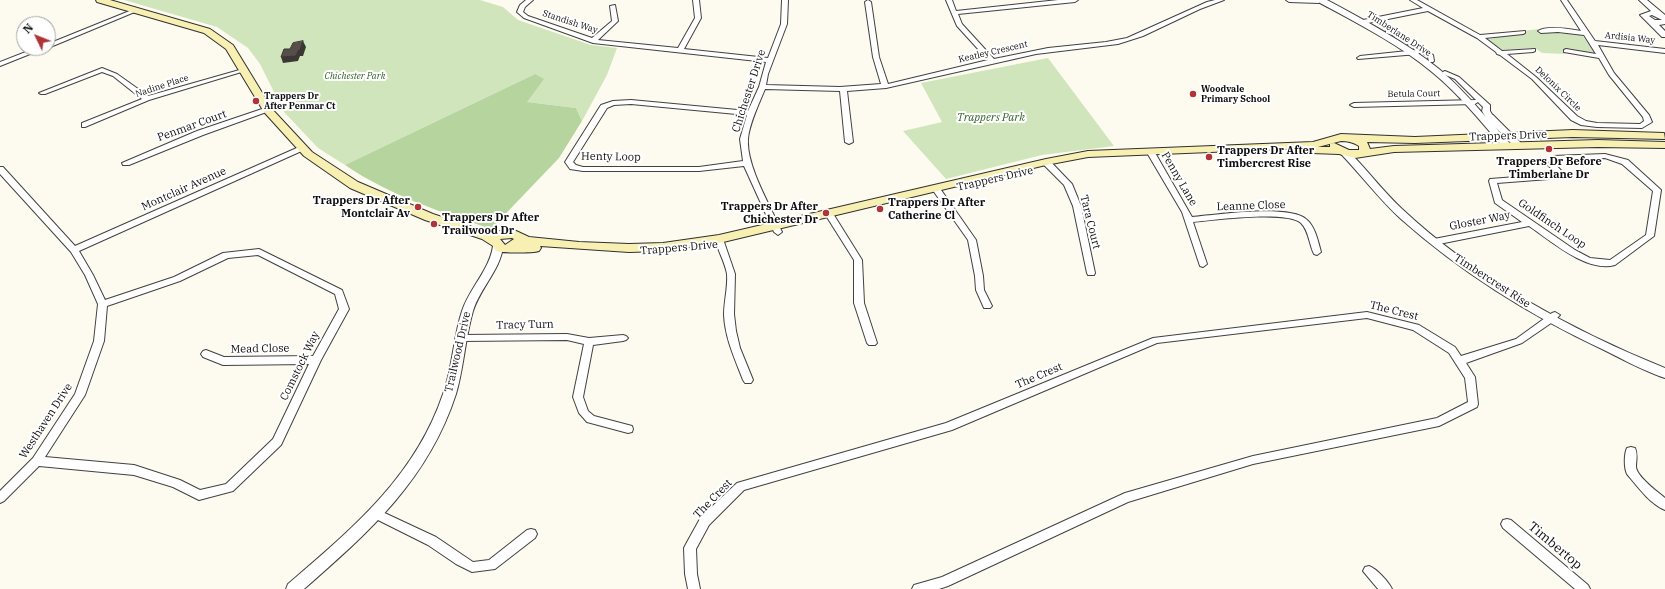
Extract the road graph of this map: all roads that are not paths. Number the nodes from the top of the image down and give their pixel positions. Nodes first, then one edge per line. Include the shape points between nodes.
1 (100, 0) edge
2 (530, 0) edge
3 (696, 0) edge
4 (785, 0) edge
5 (949, 0) edge
6 (1075, 0) edge
7 (1221, 0) edge
8 (1289, 0) edge
9 (1299, 0) edge
10 (1323, 0) edge
11 (1336, 0) edge
12 (1413, 0) edge
13 (1564, 0) edge
14 (1637, 0) edge
15 (1643, 0) edge
16 (868, 2) dead end
17 (1042, 2) edge
18 (612, 6) dead end
19 (1428, 9) junction
20 (134, 10) junction
21 (954, 13) junction
22 (1645, 14) junction
23 (1663, 18) edge
24 (1652, 21) junction
25 (1365, 22) junction
26 (1541, 31) dead end
27 (1388, 32) junction
28 (1523, 32) dead end
29 (1586, 33) junction
30 (1665, 34) edge
31 (1479, 37) junction
32 (593, 40) junction
33 (56, 43) edge
34 (1594, 44) junction
35 (1534, 50) dead end
36 (680, 51) junction
37 (1566, 51) dead end
38 (1665, 51) edge
39 (1416, 52) junction
40 (1499, 53) junction
41 (21, 56) edge
42 (1602, 56) junction
43 (1360, 58) dead end
44 (770, 60) junction
45 (1431, 61) junction
46 (993, 62) junction
47 (0, 64) edge
48 (245, 70) junction
49 (1445, 73) junction
50 (885, 86) junction
51 (762, 87) junction
52 (842, 89) junction
53 (44, 93) dead end
54 (147, 99) junction
55 (1472, 102) junction
56 (1354, 104) dead end
57 (268, 110) junction
58 (751, 113) junction
59 (1489, 116) junction
60 (85, 125) dead end
61 (1665, 136) edge
62 (1352, 138) junction
63 (1334, 139) junction
64 (1508, 141) junction
65 (849, 142) dead end
66 (1665, 145) edge
67 (302, 148) junction
68 (1342, 152) junction
69 (1151, 153) junction
70 (1362, 153) junction
71 (126, 163) dead end
72 (747, 163) junction
73 (1047, 164) junction
74 (0, 169) edge
75 (937, 190) junction
76 (830, 216) junction
77 (1188, 220) junction
78 (1531, 223) junction
79 (776, 229) junction
80 (1438, 241) junction
81 (720, 242) junction
82 (503, 244) junction
83 (74, 250) junction
84 (1316, 252) dead end
85 (1203, 264) dead end
86 (1091, 273) dead end
87 (103, 304) junction
88 (987, 306) dead end
89 (1553, 317) junction
90 (461, 338) junction
91 (623, 338) dead end
92 (589, 342) junction
93 (872, 343) dead end
94 (206, 354) dead end
95 (316, 360) junction
96 (1459, 361) junction
97 (1665, 366) edge
98 (1665, 373) edge
99 (748, 380) dead end
100 (628, 429) dead end
101 (1631, 451) dead end
102 (37, 461) junction
103 (0, 498) edge
104 (1665, 505) edge
105 (376, 514) junction
106 (1507, 524) dead end
107 (531, 534) dead end
108 (1369, 571) dead end
109 (293, 589) edge
110 (694, 589) edge
111 (918, 589) edge
112 (1386, 589) edge
113 (1584, 589) edge

1 - 20 main road, Trappers Drive
2 - 32 street, Standish Way via 522,6 520,12 526,17
3 - 36 street via 698,18
4 - 44 street, Chichester Drive via 784,24
5 - 21 street
6 - 17 street
7 - 46 street, Keatley Crescent via 1205,4 1156,30 1128,39 1037,52
8 - 9 street
9 - 10 street
10 - 25 street, Timberlane Drive
11 - 25 street, Timberlane Drive
12 - 19 street, Delonix Circle
13 - 29 street, Delonix Circle
14 - 22 street via 1644,8
15 - 23 street
16 - 50 street via 876,57
17 - 21 street
18 - 32 street via 615,20
19 - 25 street
19 - 31 street, Delonix Circle
20 - 33 street
20 - 48 main road, Trappers Drive via 207,31 230,47
21 - 46 street via 959,25
22 - 23 street
22 - 24 street via 1644,16
23 - 24 street
24 - 30 street
25 - 27 street, Timberlane Drive
25 - 39 street, Timberlane Drive
26 - 29 street
27 - 39 street, Timberlane Drive
27 - 45 street, Timberlane Drive via 1398,35 1424,51 1431,56
28 - 31 street
29 - 34 street, Delonix Circle
31 - 40 street, Delonix Circle
32 - 36 street, Standish Way
34 - 38 street, Ardisia Way
34 - 42 street, Delonix Circle
35 - 40 street, Delonix Circle
36 - 44 street, Standish Way
37 - 42 street
39 - 43 street
39 - 45 street, Timberlane Drive
39 - 55 street, Timberlane Drive
40 - 42 street, Delonix Circle via 1534,78 1574,118 1597,125 1642,126 1648,122 1646,117 1611,74
41 - 47 street
44 - 51 street, Chichester Drive
45 - 49 street, Timberlane Drive
46 - 50 street, Keatley Crescent
48 - 54 street, Nadine Place
48 - 57 main road, Trappers Drive
49 - 55 street, Timberlane Drive
49 - 59 street, Timberlane Drive via 1457,78 1476,96 1487,107
50 - 52 street, Keatley Crescent
51 - 52 street, Keatley Crescent
51 - 58 street, Chichester Drive
52 - 65 street
53 - 54 street via 102,70 115,75
54 - 60 street, Nadine Place
55 - 56 street, Betula Court
55 - 59 street, Timberlane Drive
55 - 64 street, Timberlane Drive
57 - 67 main road, Trappers Drive
57 - 71 street, Penmar Court via 200,133
58 - 72 street, Chichester Drive via 744,139
58 - 72 street, Henty Loop via 631,102 613,103 604,107 569,162 573,167 583,169 699,169
59 - 64 street, Timberlane Drive
61 - 64 main road, Trappers Drive via 1577,134
62 - 63 main road, Trappers Drive
62 - 64 main road, Trappers Drive
62 - 70 main road via 1364,146 1365,151
63 - 68 main road via 1333,145
63 - 69 main road, Trappers Drive via 1313,145
64 - 66 main road, Trappers Drive
64 - 70 main road, Trappers Drive
67 - 82 main road, Trappers Drive via 354,185
67 - 83 street, Montclair Avenue
68 - 69 main road, Trappers Drive via 1316,149
68 - 70 main road, Trappers Drive via 1352,155
68 - 80 street, Timbercrest Rise via 1399,211
69 - 73 main road, Trappers Drive
69 - 77 street, Penny Lane via 1186,212
70 - 80 street, Timbercrest Rise via 1361,160 1385,189
72 - 79 street, Chichester Drive
73 - 75 main road, Trappers Drive
73 - 86 street, Tara Court via 1068,184 1078,206
74 - 83 street
75 - 76 main road, Trappers Drive
75 - 88 street via 972,240 980,290
76 - 79 main road, Trappers Drive
76 - 93 street via 858,260 859,303
77 - 84 street, Leanne Close via 1276,214 1291,216 1302,220 1312,233
77 - 85 street, Penny Lane
78 - 78 street, Goldfinch Loop via 1588,261 1612,263 1650,236 1657,190 1625,162 1605,156 1556,158 1552,165 1562,176 1493,181 1498,201
78 - 80 street, Gloster Way
79 - 81 main road, Trappers Drive
80 - 89 street, Timbercrest Rise via 1468,267
81 - 82 main road, Trappers Drive via 664,252 628,253
81 - 99 street via 731,272 729,314 732,339
82 - 90 street, Trailwood Drive via 466,313
83 - 87 street
87 - 95 street, Comstock Way via 177,279 226,255 259,252 340,292 344,309
87 - 102 street, Westhaven Drive via 98,341 80,395
89 - 96 street via 1519,341
89 - 97 street, Timbercrest Rise
89 - 98 street, Timbercrest Rise
90 - 92 street, Tracy Turn via 567,337
90 - 105 street, Trailwood Drive via 455,375 426,449 407,478
91 - 92 street, Tracy Turn
92 - 100 street via 578,397 584,413 591,419
94 - 95 street, Mead Close via 223,362
95 - 102 street, Comstock Way via 277,442 229,488 199,495 176,483 134,470
96 - 110 street, The Crest via 1452,350 1416,327 1367,315 1156,340 948,427 742,486 705,521 690,548
96 - 111 street, The Crest via 1470,377 1473,404 1439,422 1253,460 1125,498 951,579
101 - 104 street via 1631,471 1646,489
102 - 103 street, Westhaven Drive
105 - 107 street via 432,541 472,567 491,565
105 - 109 street, Trailwood Drive
106 - 113 street, Timbertop
108 - 112 street

